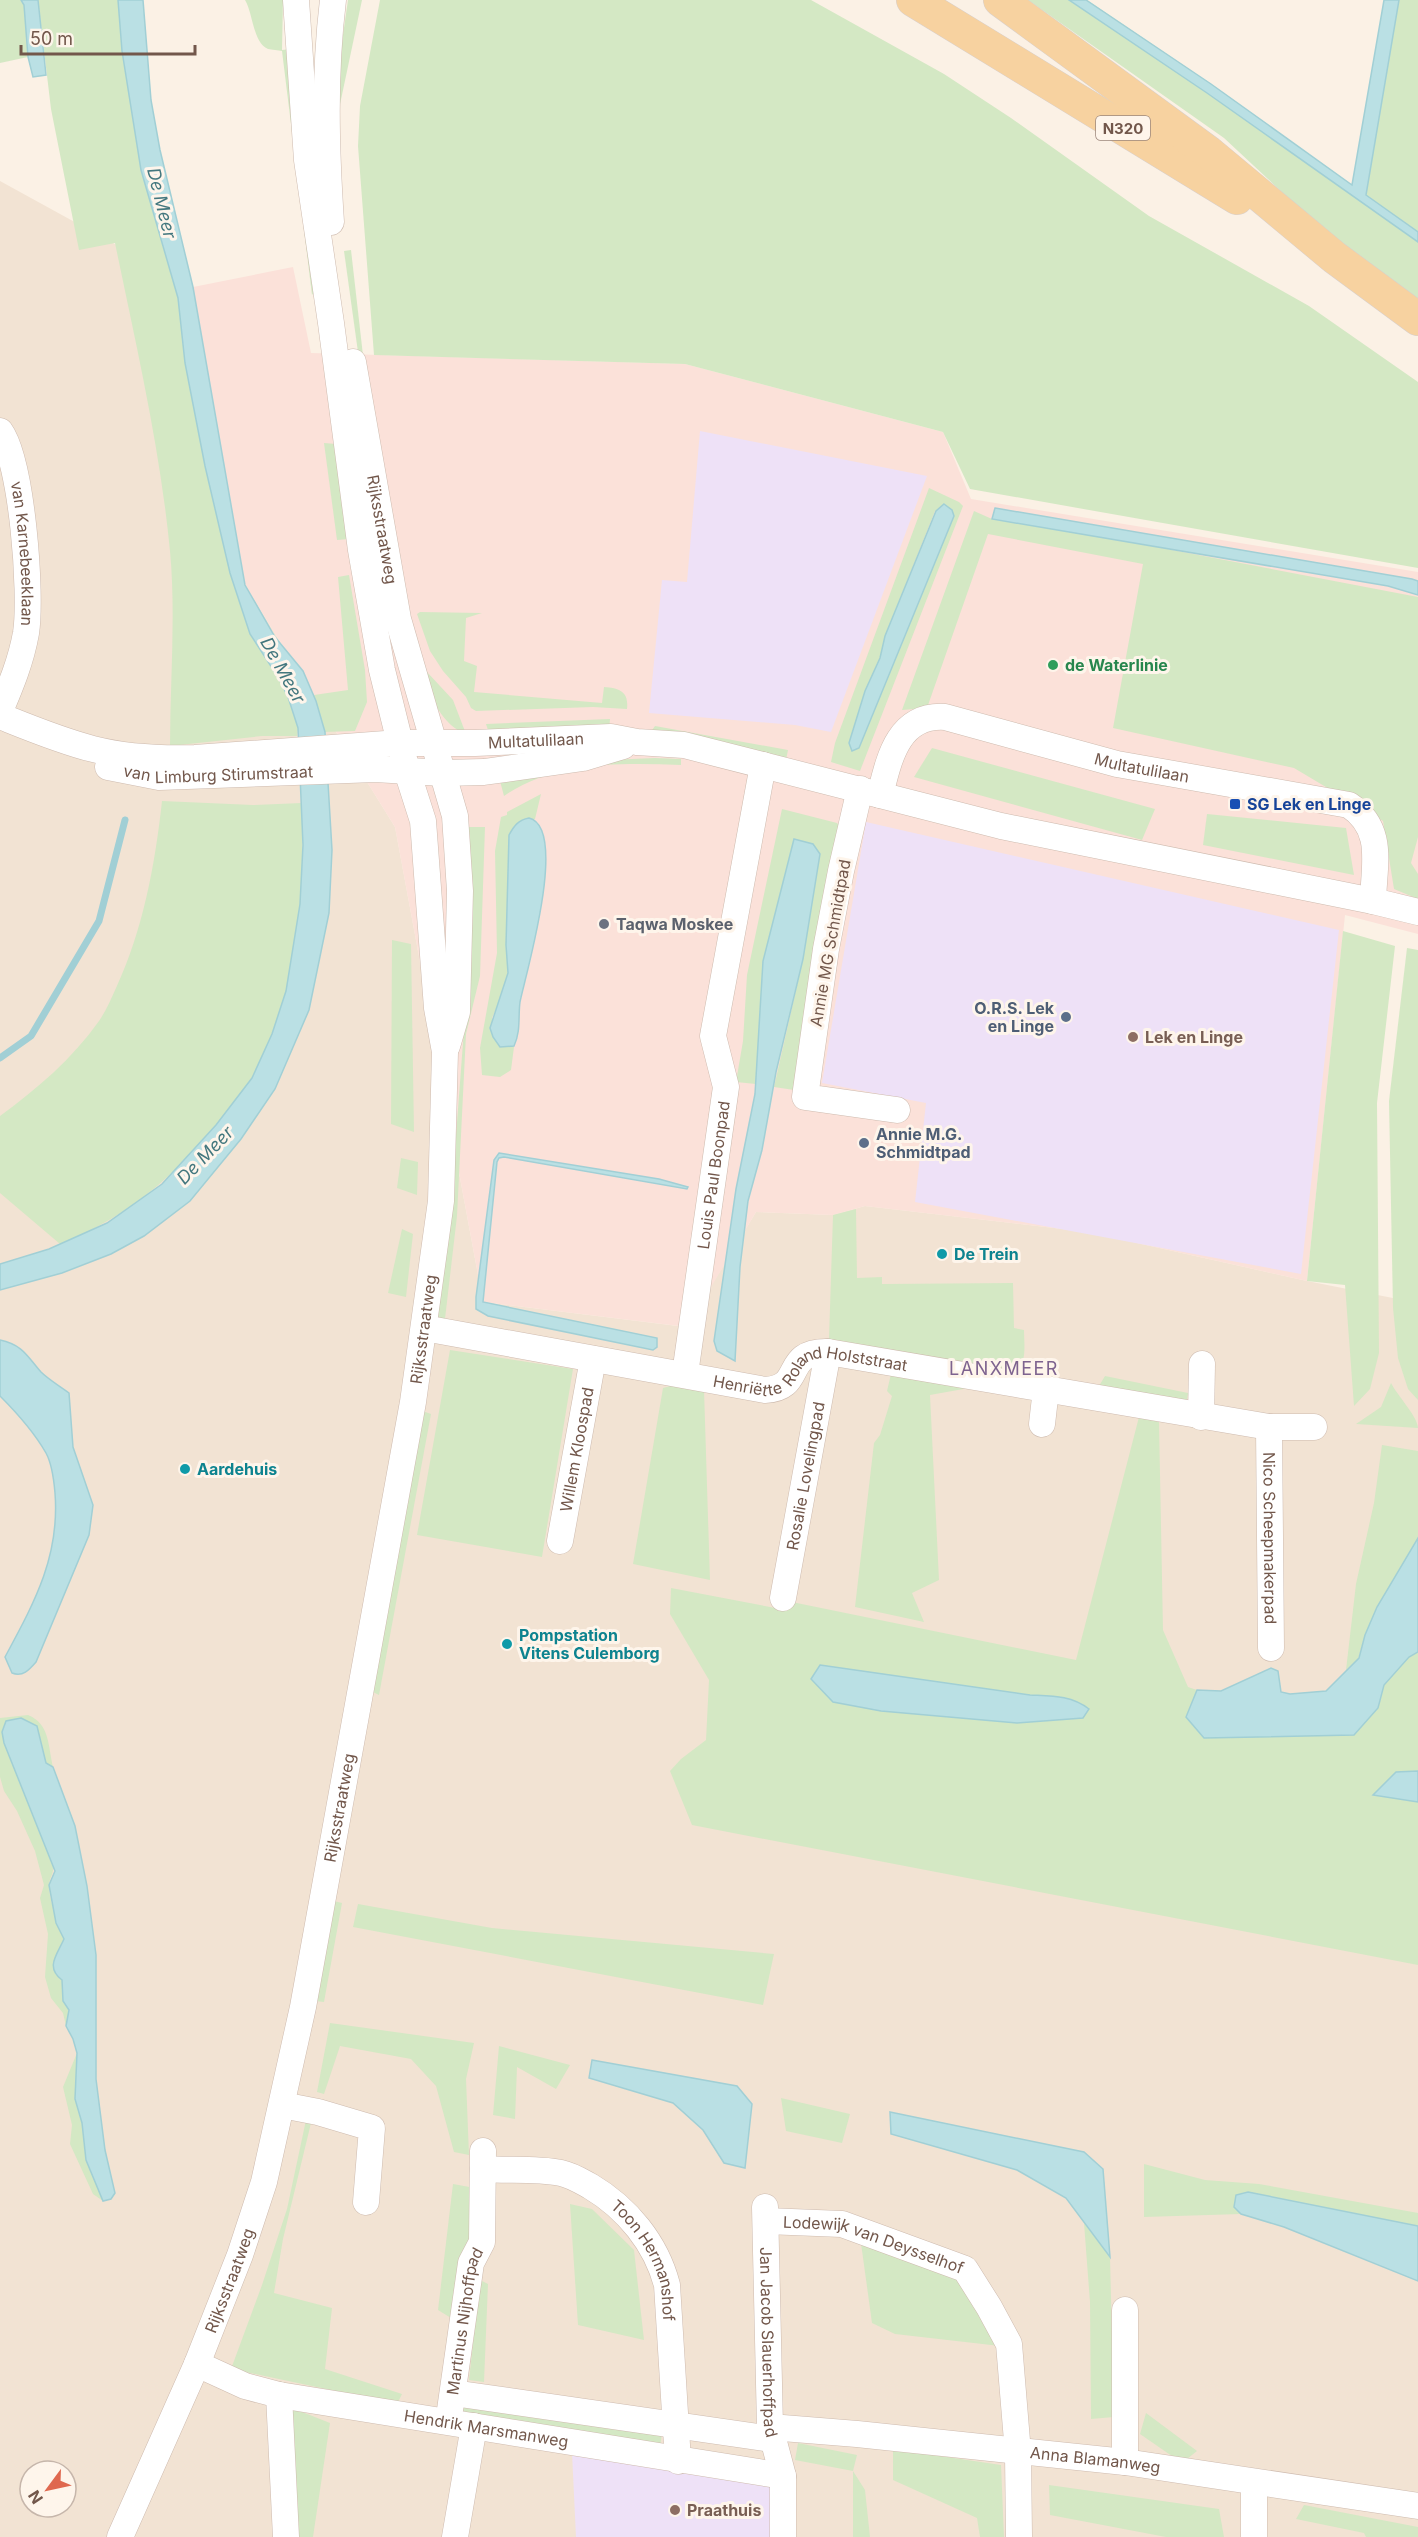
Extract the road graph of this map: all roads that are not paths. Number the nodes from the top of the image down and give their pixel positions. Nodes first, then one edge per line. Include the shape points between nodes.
1 (296, 0) edge
2 (333, 0) edge
3 (913, 0) edge
4 (1000, 0) edge
5 (1334, 257) junction
6 (1418, 319) edge
7 (0, 431) edge
8 (0, 714) edge
9 (0, 732) edge
10 (433, 742) junction
11 (637, 742) junction
12 (399, 743) junction
13 (335, 758) junction
14 (290, 761) junction
15 (763, 765) junction
16 (407, 771) junction
17 (443, 773) junction
18 (870, 792) junction
19 (1373, 901) junction
20 (1418, 912) edge
21 (445, 1052) junction
22 (897, 1110) dead end
23 (424, 1328) junction
24 (828, 1352) junction
25 (593, 1359) junction
26 (1202, 1364) dead end
27 (685, 1374) junction
28 (1046, 1389) junction
29 (1201, 1417) junction
30 (1042, 1424) dead end
31 (1269, 1427) junction
32 (1314, 1427) dead end
33 (560, 1541) dead end
34 (783, 1598) dead end
35 (1271, 1648) dead end
36 (282, 2105) junction
37 (483, 2160) joint
38 (366, 2202) dead end
39 (766, 2214) joint
40 (1125, 2310) dead end
41 (197, 2364) junction
42 (453, 2393) junction
43 (279, 2395) junction
44 (448, 2421) junction
45 (676, 2423) junction
46 (474, 2426) junction
47 (771, 2433) junction
48 (1018, 2453) junction
49 (678, 2461) junction
50 (1125, 2463) junction
51 (783, 2476) junction
52 (1254, 2482) junction
53 (1418, 2506) edge
54 (120, 2537) edge
55 (286, 2537) edge
56 (455, 2537) edge
57 (783, 2537) edge
58 (1019, 2537) edge
59 (1254, 2537) edge

1 - 12 street, Rijksstraatweg via 307,160 361,550
2 - 10 street, Rijksstraatweg via 326,123 332,228 398,620
3 - 5 main road, N320
4 - 5 main road, N320 via 1208,152
5 - 6 main road, N320
7 - 8 street, van Karnebeeklaan via 7,441 20,502 28,585 19,666
8 - 14 street, van Limburg Stirumstraat via 95,749 163,759
9 - 14 street, van Limburg Stirumstraat via 78,761 159,777
10 - 11 street, Multatulilaan via 611,737
10 - 12 street, van Limburg Stirumstraat
10 - 17 street, Rijksstraatweg
11 - 15 street, Multatulilaan via 684,745
11 - 17 street, Multatulilaan via 583,758 484,772
12 - 13 street, van Limburg Stirumstraat
12 - 16 street, Rijksstraatweg
13 - 14 street, van Limburg Stirumstraat
13 - 16 street, van Limburg Stirumstraat
15 - 18 street, Multatulilaan
15 - 27 street, Louis Paul Boonpad via 713,1036 726,1087
16 - 17 street, van Limburg Stirumstraat
16 - 21 street, Rijksstraatweg via 423,821 437,1008
17 - 21 street, Rijksstraatweg via 455,816 460,891 458,1012
18 - 19 street, Multatulilaan via 1001,826
18 - 19 street, Multatulilaan via 901,736 912,724 932,716 945,717 1117,765 1349,805 1361,813 1375,838
18 - 22 street, Annie MG Schmidtpad via 841,871 805,1097
19 - 20 street, Multatulilaan
21 - 23 street, Rijksstraatweg via 441,1201
23 - 25 street, Henriëtte Roland Holststraat
23 - 36 street, Rijksstraatweg via 359,1701
24 - 27 street, Henriëtte Roland Holststraat via 805,1355 798,1360 789,1382 776,1390
24 - 28 street, Henriëtte Roland Holststraat
24 - 34 street, Rosalie Lovelingpad
25 - 27 street, Henriëtte Roland Holststraat
25 - 33 street, Willem Kloospad
26 - 29 street
28 - 29 street, Henriëtte Roland Holststraat
28 - 30 street
29 - 31 street, Henriëtte Roland Holststraat
31 - 32 street, Henriëtte Roland Holststraat
31 - 35 street, Nico Scheepmakerpad
36 - 38 street via 372,2128
36 - 41 street, Rijksstraatweg via 240,2254
37 - 42 street, Martinus Nijhoffpad via 482,2242 471,2263
37 - 45 street, Toon Hermanshof via 564,2174 619,2206 644,2236 662,2264 667,2284
39 - 47 street, Jan Jacob Slauerhoffpad
39 - 48 street, Lodewijk van Deysselhof via 842,2224 965,2269 1009,2344
40 - 50 street
41 - 43 street, Hendrik Marsmanweg via 245,2386
41 - 54 street, Rijksstraatweg
42 - 44 street, Martinus Nijhoffpad
42 - 45 street, Hendrik Marsmanweg
43 - 44 street, Hendrik Marsmanweg
43 - 55 street
44 - 46 street, Hendrik Marsmanweg
45 - 47 street, Hendrik Marsmanweg
45 - 49 street, Toon Hermanshof
46 - 49 street, Hendrik Marsmanweg
46 - 56 street
47 - 48 street, Anna Blamanweg via 857,2434
47 - 51 street, Jan Jacob Slauerhoffpad
48 - 50 street, Anna Blamanweg
48 - 58 street, Lodewijk van Deysselhof
49 - 51 street, Hendrik Marsmanweg
50 - 52 street, Anna Blamanweg
51 - 57 street, Jan Jacob Slauerhoffpad
52 - 53 street, Anna Blamanweg
52 - 59 street

